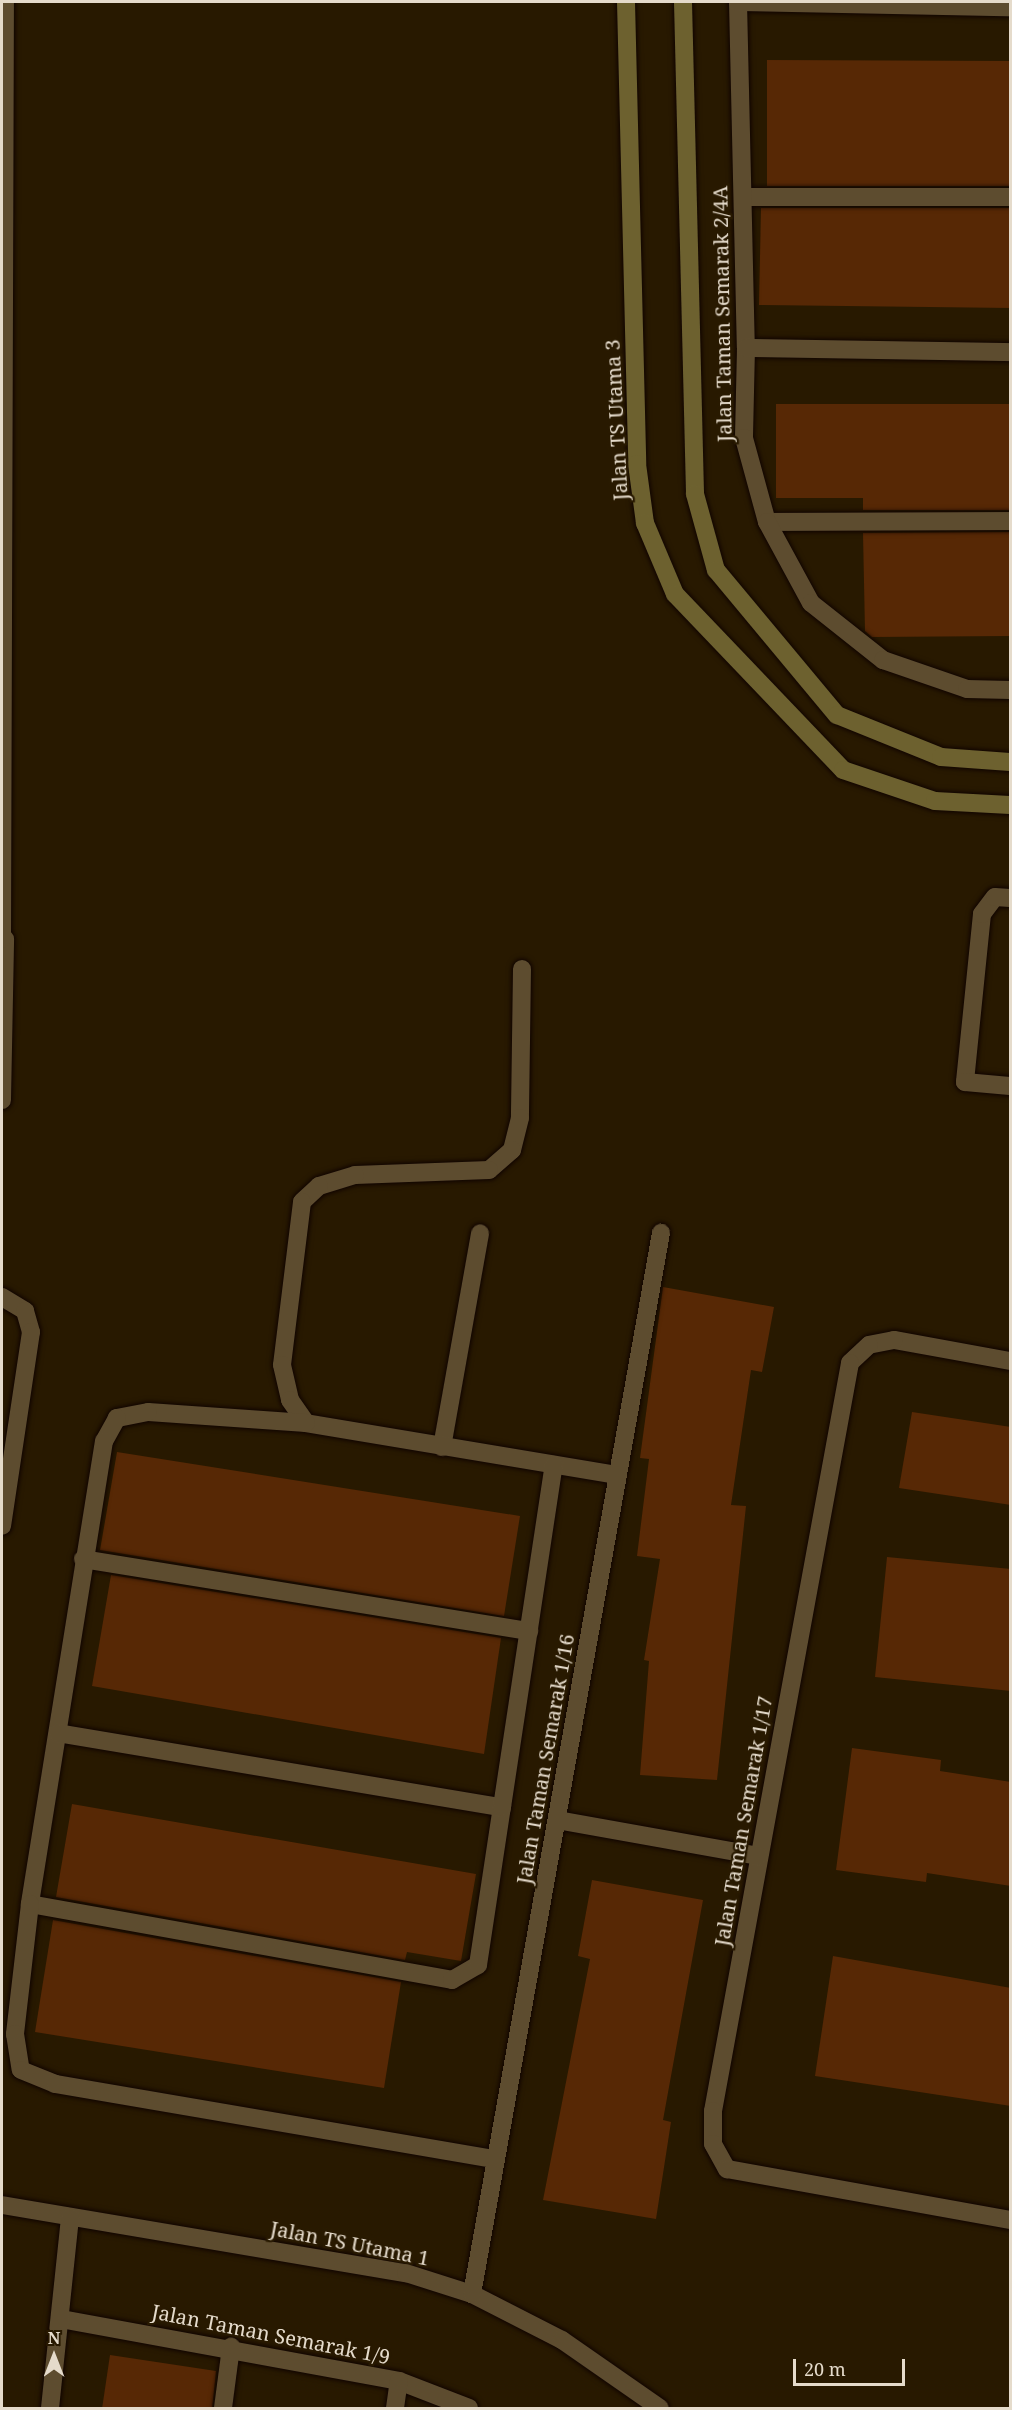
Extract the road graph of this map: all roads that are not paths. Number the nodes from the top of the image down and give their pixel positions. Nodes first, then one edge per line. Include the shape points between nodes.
1 (5, 2) edge
2 (626, 2) edge
3 (683, 2) edge
4 (738, 2) edge
5 (1011, 7) edge
6 (743, 197) junction
7 (1011, 197) edge
8 (4, 258) edge
9 (746, 348) junction
10 (1011, 352) edge
11 (4, 436) edge
12 (1011, 521) edge
13 (767, 522) junction
14 (4, 595) edge
15 (1011, 690) edge
16 (1011, 762) edge
17 (3, 782) edge
18 (1011, 805) edge
19 (1011, 898) edge
20 (3, 939) edge
21 (522, 969) dead end
22 (1011, 1086) edge
23 (2, 1100) edge
24 (480, 1233) dead end
25 (661, 1233) dead end
26 (2, 1297) edge
27 (1011, 1361) edge
28 (306, 1424) junction
29 (442, 1447) junction
30 (554, 1465) junction
31 (618, 1475) junction
32 (2, 1526) edge
33 (83, 1559) junction
34 (529, 1631) junction
35 (58, 1733) junction
36 (502, 1807) junction
37 (556, 1820) junction
38 (759, 1856) junction
39 (30, 1904) junction
40 (496, 2159) junction
41 (2, 2205) edge
42 (70, 2217) junction
43 (1011, 2220) edge
44 (472, 2294) junction
45 (61, 2319) junction
46 (231, 2347) junction
47 (399, 2381) junction
48 (50, 2409) edge
49 (223, 2409) edge
50 (395, 2409) edge
51 (469, 2409) edge
52 (660, 2409) edge

1 - 8 street
2 - 18 street, Jalan TS Utama 3 via 637,464 645,523 675,594 843,770 935,801
3 - 16 street via 695,494 716,570 837,715 941,757
4 - 5 street
4 - 6 street, Jalan Taman Semarak 2/4A
6 - 7 street
6 - 9 street, Jalan Taman Semarak 2/4A
8 - 11 street
9 - 10 street
9 - 13 street, Jalan Taman Semarak 2/4A via 744,438
11 - 14 street
12 - 13 street
13 - 15 street, Jalan Taman Semarak 2/4A via 811,603 883,660 967,689
14 - 17 street
17 - 20 street
19 - 22 street via 994,897 982,914 965,1082
20 - 23 street
21 - 28 street via 520,1118 512,1150 489,1170 354,1175 319,1186 302,1202 282,1365 290,1400
24 - 29 street
25 - 31 street, Jalan Taman Semarak 1/16
26 - 32 street via 25,1311 31,1332
27 - 38 street, Jalan Taman Semarak 1/17 via 894,1341 869,1345 850,1363
28 - 29 street
28 - 33 street via 148,1412 117,1418 104,1441
29 - 30 street
30 - 31 street
30 - 34 street
31 - 37 street, Jalan Taman Semarak 1/16
33 - 34 street
33 - 35 street
34 - 36 street
35 - 36 street
35 - 39 street
36 - 39 street via 477,1965 452,1980
37 - 38 street
37 - 40 street, Jalan Taman Semarak 1/16
38 - 43 street, Jalan Taman Semarak 1/17 via 713,2111 713,2144 727,2169
39 - 40 street via 15,2034 21,2070 55,2084
40 - 44 street, Jalan Taman Semarak 1/16
41 - 42 street, Jalan TS Utama 1
42 - 44 street, Jalan TS Utama 1 via 406,2273
42 - 45 street
44 - 52 street, Jalan TS Utama 1 via 562,2340
45 - 46 street, Jalan Taman Semarak 1/9
45 - 48 street
46 - 47 street, Jalan Taman Semarak 1/9
46 - 49 street
47 - 50 street
47 - 51 street, Jalan Taman Semarak 1/9

